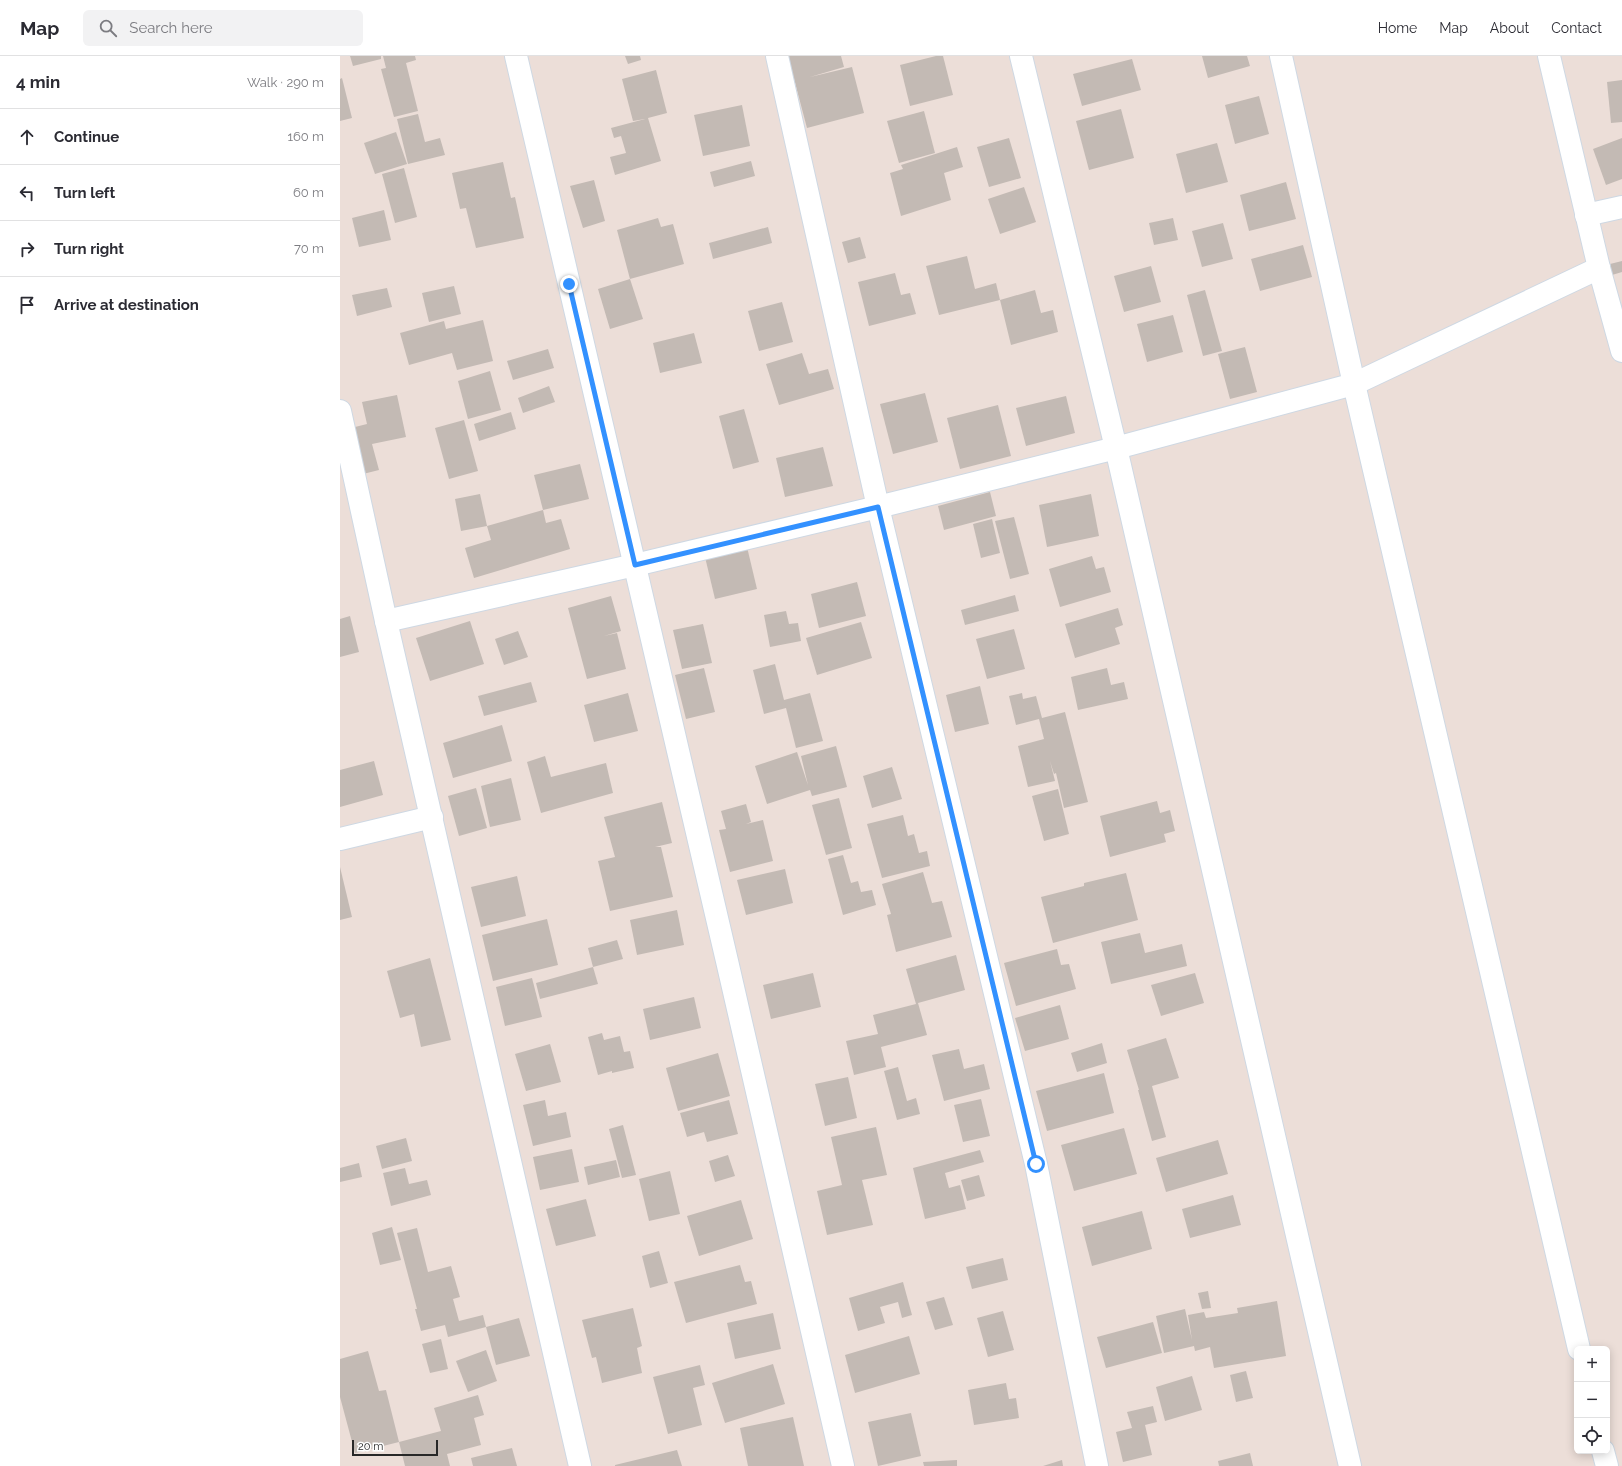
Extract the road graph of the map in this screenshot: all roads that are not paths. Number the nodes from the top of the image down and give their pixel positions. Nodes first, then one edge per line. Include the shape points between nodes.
1 (516, 56) edge
2 (777, 56) edge
3 (1021, 56) edge
4 (1281, 56) edge
5 (1549, 56) edge
6 (1622, 207) edge
7 (1586, 215) junction
8 (1599, 268) junction
9 (1622, 351) edge
10 (1354, 384) junction
11 (340, 411) edge
12 (1116, 448) junction
13 (878, 507) junction
14 (635, 565) junction
15 (386, 621) junction
16 (432, 816) junction
17 (340, 840) edge
18 (1578, 1346) edge
19 (1604, 1454) edge
20 (580, 1466) edge
21 (843, 1466) edge
22 (1097, 1466) edge
23 (1350, 1466) edge
24 (1607, 1466) edge

1 - 14 street
2 - 13 street
3 - 12 street
4 - 10 street
5 - 7 street
6 - 7 street
7 - 8 street
8 - 9 street
8 - 10 street
10 - 12 street
10 - 18 street
11 - 15 street
12 - 13 street
12 - 23 street
13 - 14 street
13 - 22 street via 1036,1164
14 - 15 street
14 - 21 street
15 - 16 street
16 - 17 street
16 - 20 street
19 - 24 street

